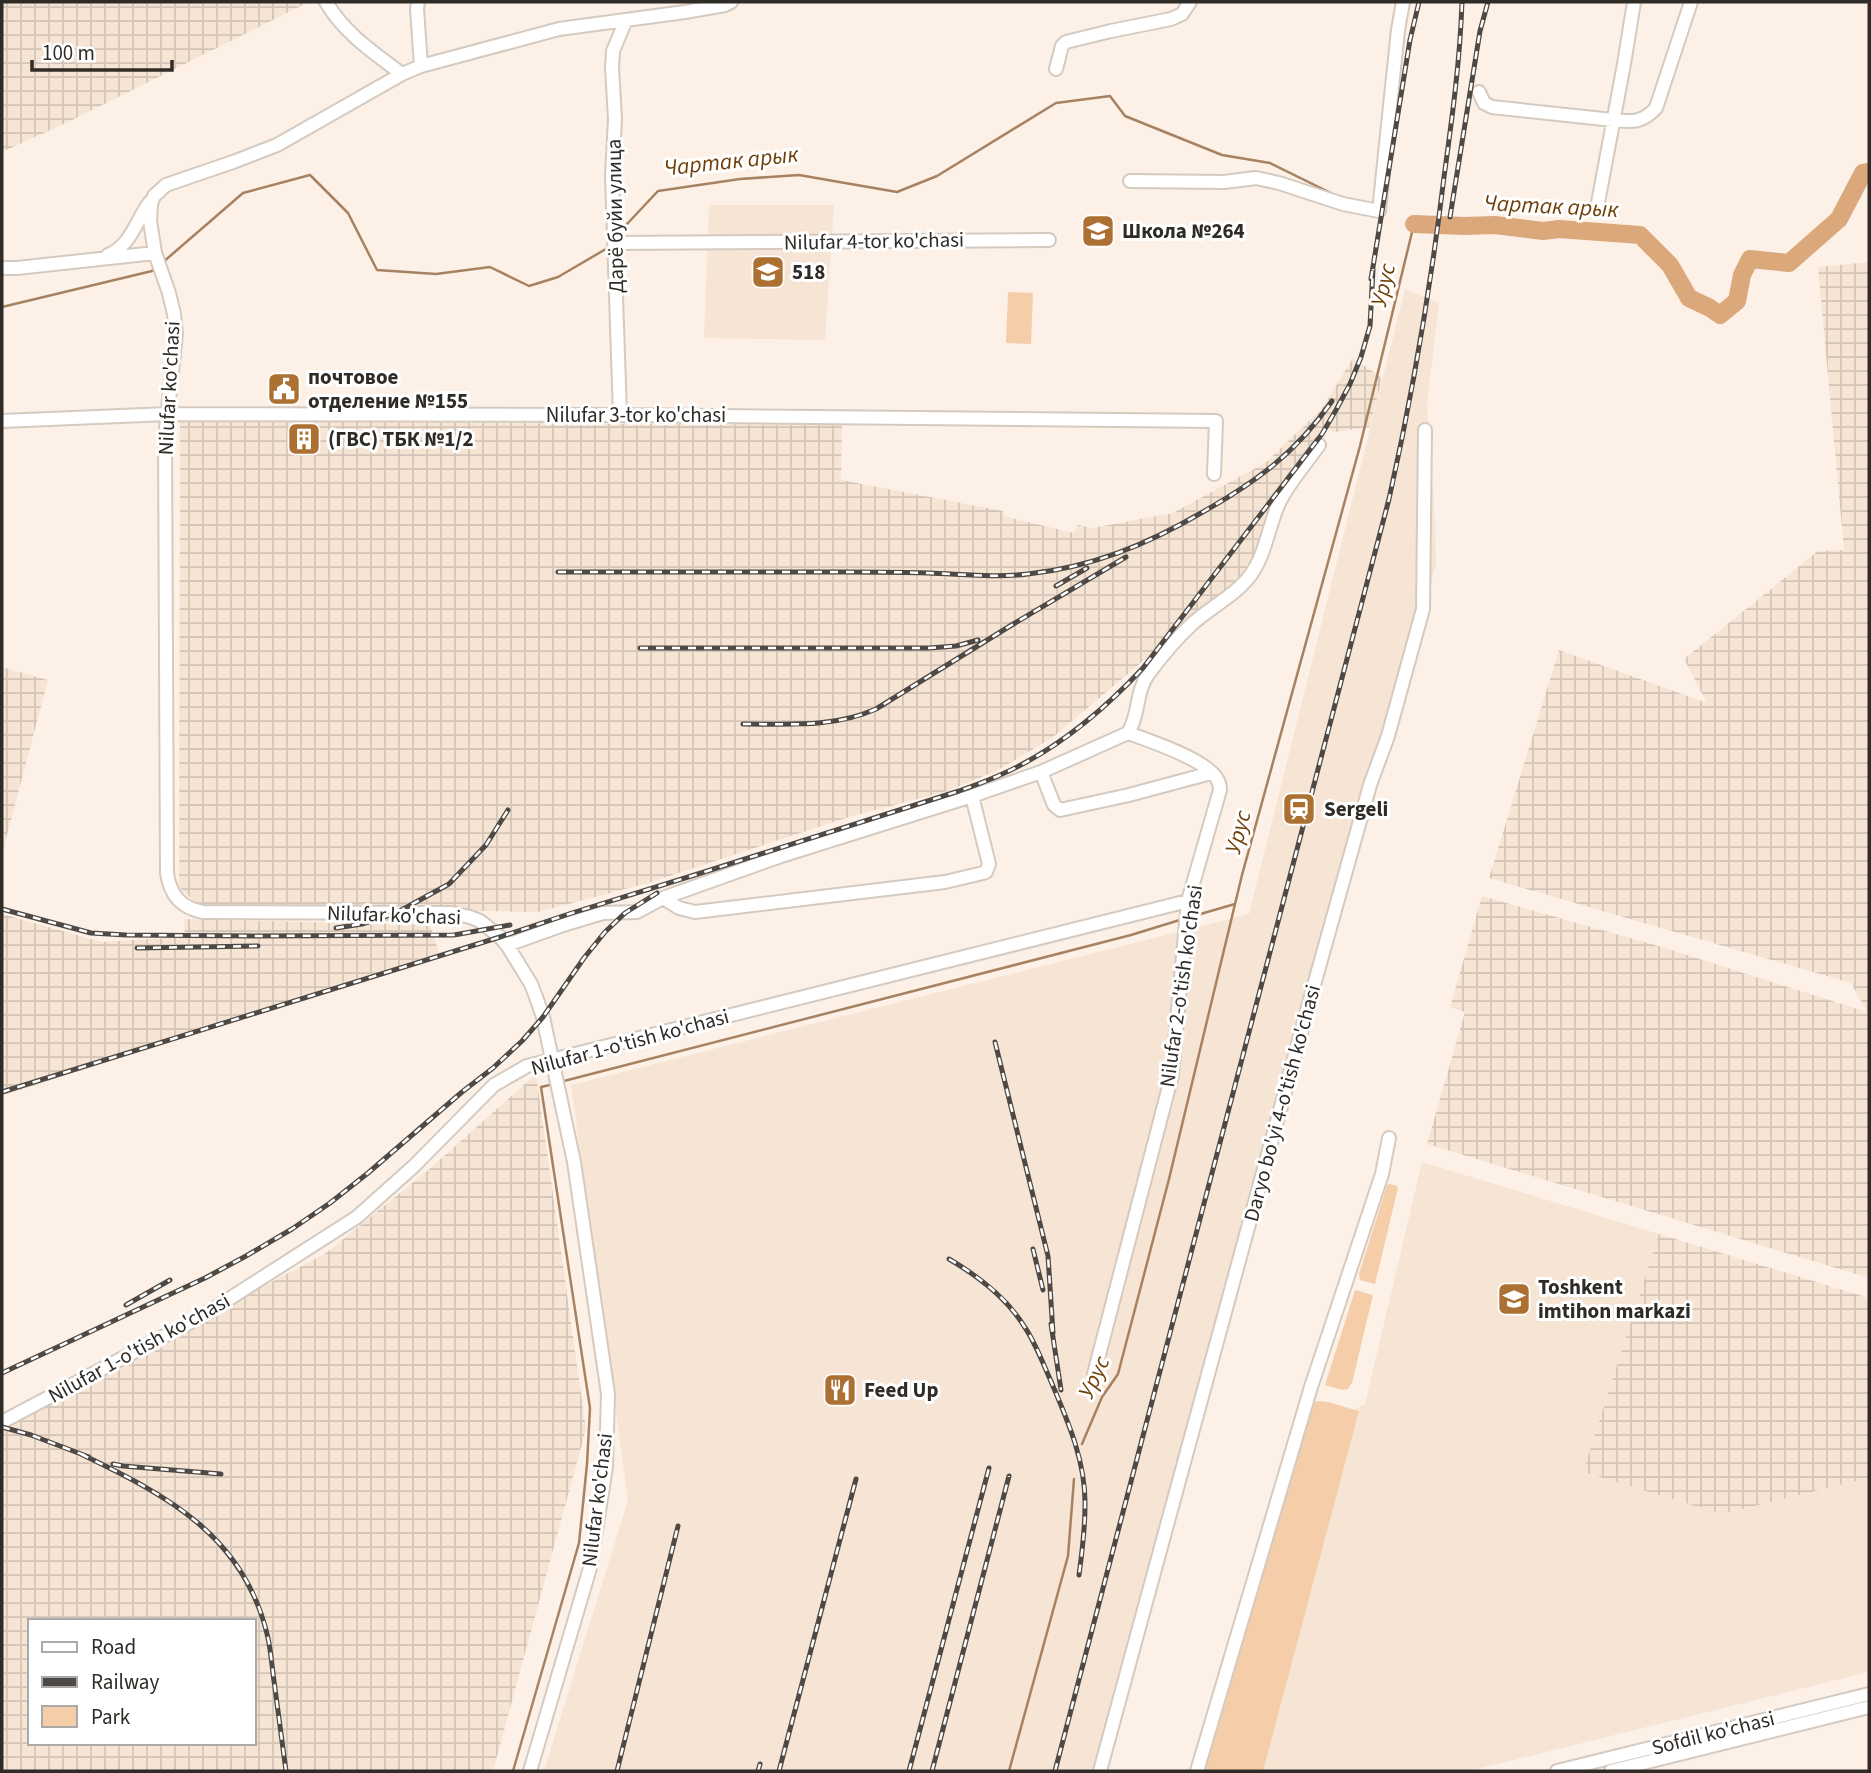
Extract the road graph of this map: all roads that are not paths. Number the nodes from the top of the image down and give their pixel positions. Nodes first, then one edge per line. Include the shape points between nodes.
1 (326, 2) edge
2 (731, 2) edge
3 (1190, 2) edge
4 (1403, 2) edge
5 (1634, 2) edge
6 (1691, 2) edge
7 (419, 4) edge
8 (626, 20) junction
9 (421, 66) junction
10 (1056, 69) dead end
11 (402, 74) junction
12 (1479, 92) dead end
13 (1613, 120) junction
14 (1130, 181) dead end
15 (154, 196) junction
16 (1597, 208) dead end
17 (1049, 240) dead end
18 (614, 243) junction
19 (155, 253) junction
20 (91, 261) junction
21 (2, 268) edge
22 (168, 414) junction
23 (620, 415) junction
24 (2, 421) edge
25 (1424, 430) dead end
26 (1319, 445) dead end
27 (1214, 474) dead end
28 (1128, 733) junction
29 (1041, 772) junction
30 (1212, 773) junction
31 (972, 796) junction
32 (663, 898) junction
33 (1188, 901) junction
34 (508, 945) junction
35 (552, 1060) junction
36 (1389, 1138) dead end
37 (1094, 1374) dead end
38 (2, 1422) edge
39 (1869, 1694) edge
40 (1869, 1707) edge
41 (1674, 1749) junction
42 (530, 1771) edge
43 (1100, 1771) edge
44 (1197, 1771) edge
45 (1557, 1771) edge
46 (1611, 1771) edge

1 - 11 street via 342,25
2 - 8 street
3 - 10 street via 1182,14 1171,19 1066,42
4 - 14 street via 1379,211 1255,178
5 - 13 street
6 - 13 street via 1656,108 1647,118
7 - 9 street
8 - 9 street via 559,29
8 - 18 street, Дарё буйи улица via 613,51
9 - 11 street
11 - 15 street via 277,145 166,186
12 - 13 street via 1492,107
13 - 16 street
15 - 19 street, Nilufar ko'chasi via 149,216
15 - 20 street via 124,245
17 - 18 street, Nilufar 4-tor ko'chasi
18 - 23 street, Дарё буйи улица
19 - 20 street
19 - 22 street, Nilufar ko'chasi via 169,293 176,334
20 - 21 street
22 - 23 street, Nilufar 3-tor ko'chasi
22 - 24 street, Nilufar 3-tor ko'chasi
22 - 34 street, Nilufar ko'chasi via 167,873 172,894 203,912 452,914 480,921
23 - 27 street, Nilufar 3-tor ko'chasi via 1216,421
25 - 43 street, Daryo bo'yi 4-o'tish ko'chasi via 1423,609 1316,978
26 - 28 street via 1280,501 1252,573 1191,625 1148,675
28 - 29 street
28 - 30 street via 1169,747
29 - 30 street via 1060,810
29 - 31 street
30 - 33 street, Nilufar 2-o'tish ko'chasi via 1219,781 1219,798
31 - 32 street
31 - 32 street via 989,864 983,873 945,882 695,912
32 - 34 street via 637,912 603,913
33 - 35 street, Nilufar 1-o'tish ko'chasi
33 - 37 street, Nilufar 2-o'tish ko'chasi via 1172,1075
34 - 35 street, Nilufar ko'chasi via 536,997
35 - 38 street, Nilufar 1-o'tish ko'chasi via 527,1066 494,1085 358,1217 204,1315
35 - 42 street, Nilufar ko'chasi via 574,1162 608,1394 606,1467 590,1568
36 - 44 street via 1382,1174 1311,1387
39 - 41 street, Sofdil ko'chasi
40 - 41 street, Sofdil ko'chasi
41 - 45 street, Sofdil ko'chasi
41 - 46 street, Sofdil ko'chasi

